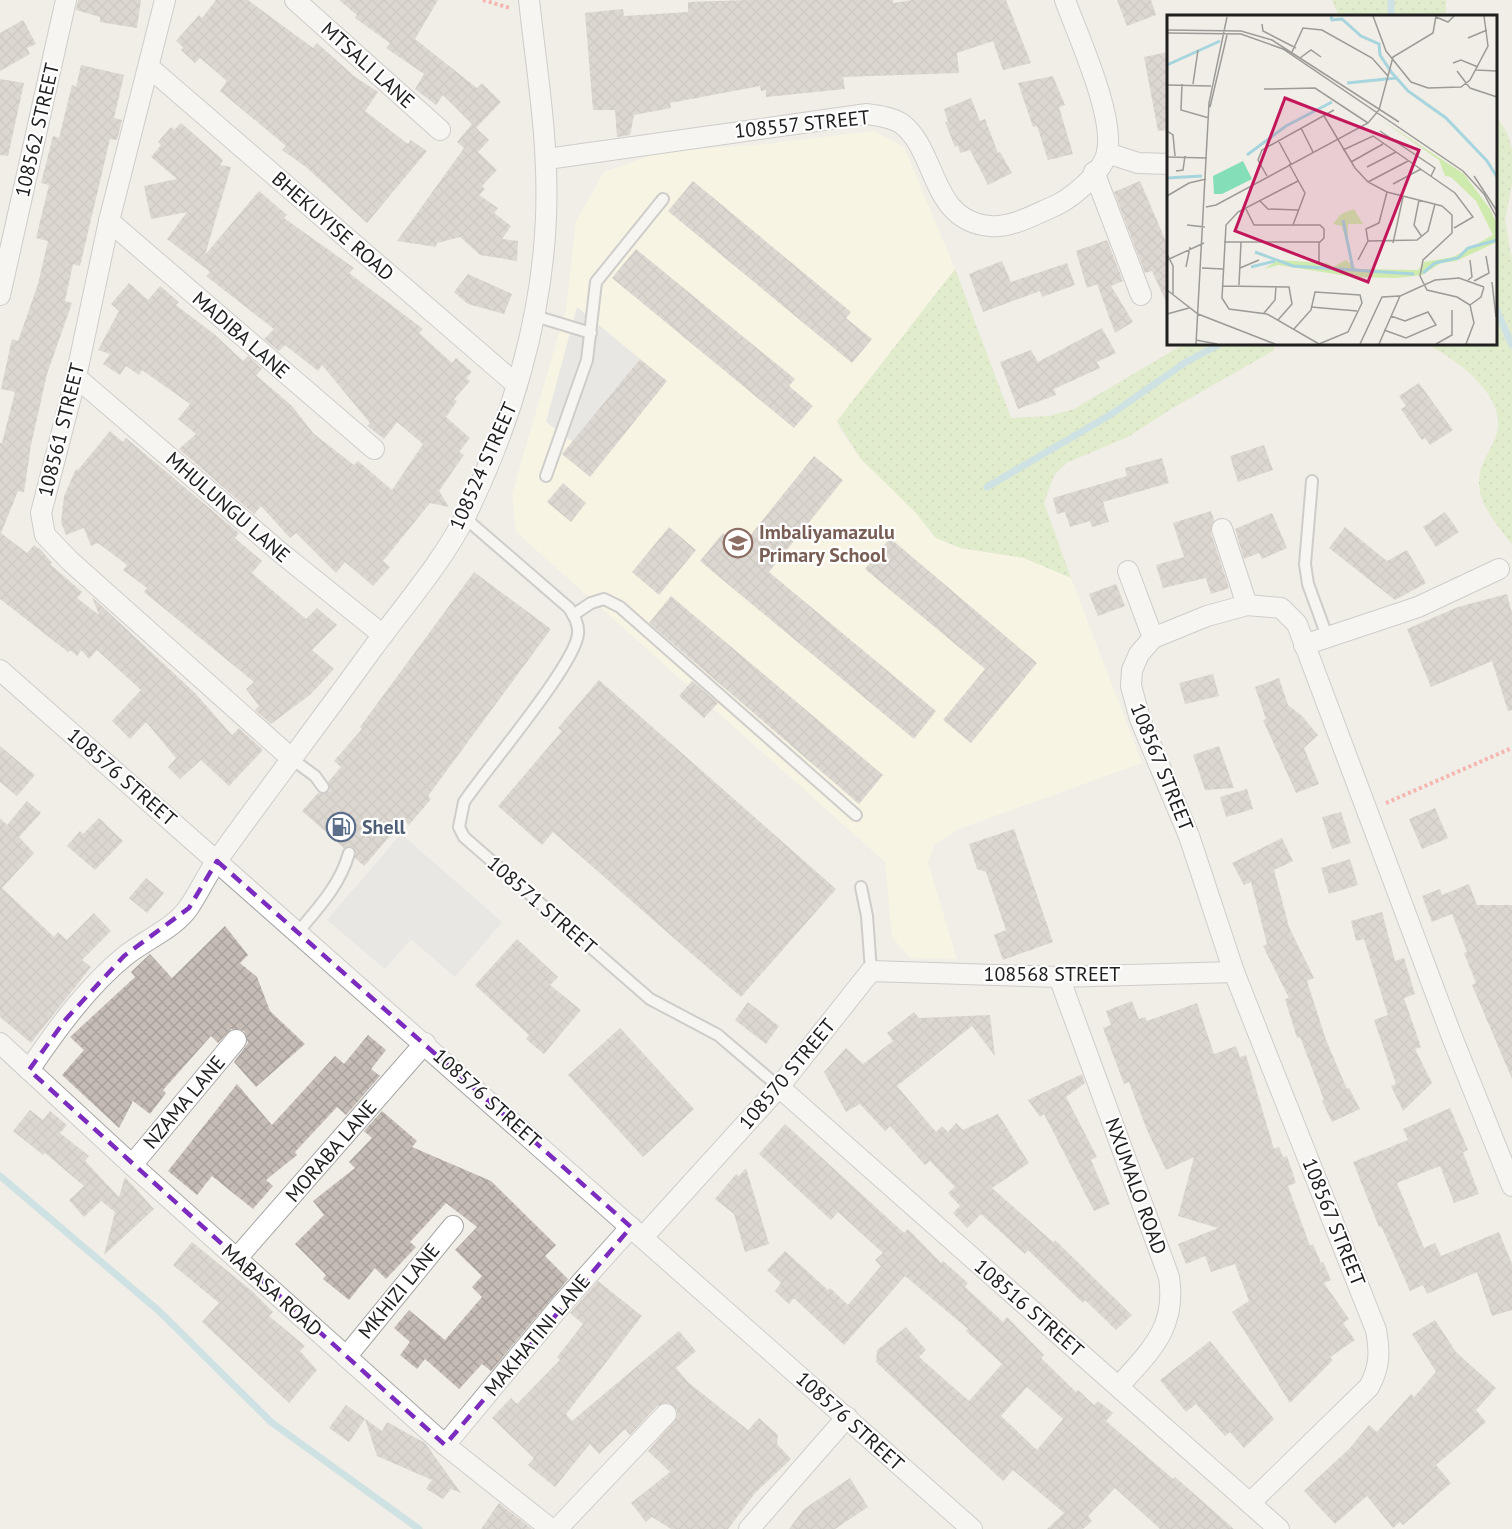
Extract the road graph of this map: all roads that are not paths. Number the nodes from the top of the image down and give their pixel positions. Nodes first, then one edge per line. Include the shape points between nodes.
1 (66, 0) edge
2 (165, 0) edge
3 (296, 0) edge
4 (529, 0) edge
5 (1065, 0) edge
6 (150, 68) junction
7 (440, 130) dead end
8 (1107, 153) junction
9 (547, 159) junction
10 (1167, 164) edge
11 (1094, 172) junction
12 (663, 199) dead end
13 (109, 221) junction
14 (0, 295) edge
15 (1141, 295) dead end
16 (535, 316) junction
17 (591, 333) junction
18 (76, 377) junction
19 (517, 385) junction
20 (374, 449) dead end
21 (546, 476) dead end
22 (1312, 481) dead end
23 (465, 518) junction
24 (1222, 529) dead end
25 (1499, 570) dead end
26 (1128, 571) dead end
27 (1247, 605) junction
28 (573, 615) junction
29 (383, 635) junction
30 (1327, 636) junction
31 (1153, 638) junction
32 (1304, 645) junction
33 (0, 670) edge
34 (292, 759) junction
35 (323, 787) dead end
36 (856, 815) dead end
37 (349, 853) dead end
38 (217, 861) junction
39 (861, 887) dead end
40 (298, 932) junction
41 (871, 971) junction
42 (1234, 972) junction
43 (1059, 976) junction
44 (236, 1040) dead end
45 (0, 1043) edge
46 (425, 1043) junction
47 (29, 1070) junction
48 (779, 1087) junction
49 (132, 1164) junction
50 (1512, 1186) edge
51 (453, 1226) dead end
52 (637, 1232) junction
53 (237, 1258) junction
54 (346, 1356) junction
55 (1119, 1386) junction
56 (666, 1414) dead end
57 (847, 1418) junction
58 (445, 1445) junction
59 (1250, 1503) junction
60 (551, 1529) edge
61 (557, 1529) edge
62 (749, 1529) edge
63 (972, 1529) edge
64 (1279, 1529) edge

1 - 14 street, 108562 STREET
2 - 6 street, 108561 STREET
3 - 7 street, MTSALI LANE
4 - 9 street, 108524 STREET
5 - 8 street via 1105,110
6 - 13 street, 108561 STREET
6 - 19 street, BHEKUYISE ROAD
8 - 10 street via 1137,162
8 - 11 street, 108557 STREET
9 - 11 street, 108557 STREET via 867,114 901,123 912,135 950,206 962,216 990,226 1017,222 1054,207 1080,190
9 - 16 street, 108524 STREET via 546,219
11 - 15 street
12 - 17 lane via 600,274 594,291
13 - 18 street, 108561 STREET
13 - 20 street, MADIBA LANE
16 - 17 lane
16 - 19 street, 108524 STREET
17 - 21 lane via 580,383
18 - 29 street, MHULUNGU LANE
18 - 34 street, 108561 STREET via 45,490 41,513 45,535
19 - 23 street, 108524 STREET
22 - 30 lane via 1305,564
23 - 28 lane
23 - 29 street, 108524 STREET
24 - 27 street
25 - 30 street via 1418,607
26 - 31 street
27 - 31 street
27 - 32 street via 1281,608 1297,624
28 - 36 lane via 604,599 620,607
28 - 48 lane, 108571 STREET via 578,634 574,647 464,802 459,827 464,837 650,999 717,1035
29 - 34 street, 108524 STREET
30 - 32 street
31 - 42 street, 108567 STREET via 1132,670 1134,699 1189,836
32 - 50 street
33 - 38 street, 108576 STREET
34 - 35 lane
34 - 38 street, 108524 STREET
37 - 40 lane via 344,871 331,892
38 - 40 street, 108576 STREET
38 - 47 street, 108524 STREET via 189,908 171,926 124,956 66,1019
39 - 41 lane
40 - 46 street, 108576 STREET
41 - 43 street, 108568 STREET
41 - 48 street, 108570 STREET
42 - 43 street, 108568 STREET
42 - 59 street, 108567 STREET via 1376,1330 1380,1352 1377,1372 1369,1387
43 - 55 street, NXUMALO ROAD via 1169,1277 1172,1298 1163,1332
44 - 49 street, NZAMA LANE
45 - 47 street, MABASA ROAD
46 - 52 street, 108576 STREET
46 - 53 street, MORABA LANE
47 - 49 street, MABASA ROAD
48 - 52 street, 108570 STREET
48 - 55 street, 108516 STREET
49 - 53 street, MABASA ROAD
51 - 54 street, MKHIZI LANE
52 - 57 street, 108576 STREET
52 - 58 street, MAKHATINI LANE via 561,1305
53 - 54 street, MABASA ROAD
54 - 58 street, MABASA ROAD
55 - 59 street, 108516 STREET
56 - 61 street
57 - 62 street
57 - 63 street, 108576 STREET
58 - 60 street, MABASA ROAD
59 - 64 street, 108516 STREET

